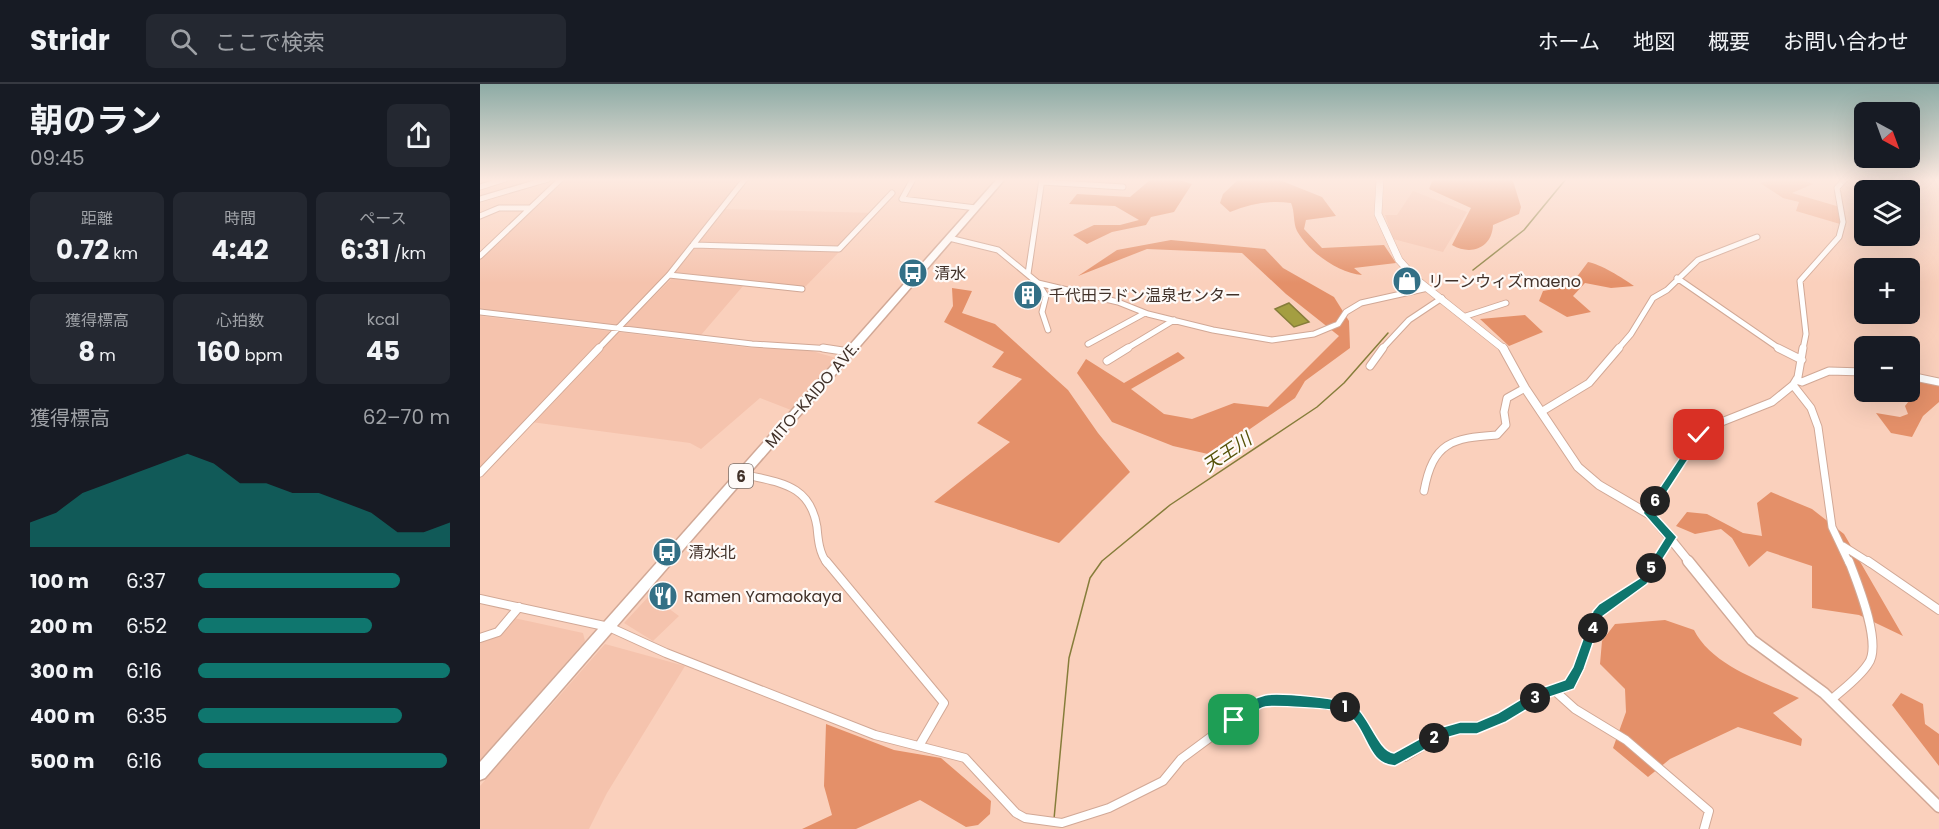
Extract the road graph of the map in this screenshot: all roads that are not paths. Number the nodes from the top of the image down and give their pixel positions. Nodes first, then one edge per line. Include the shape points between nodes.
1 (524, 214) edge
2 (718, 214) edge
3 (872, 214) edge
4 (971, 214) edge
5 (1037, 214) edge
6 (1378, 214) edge
7 (1842, 214) edge
8 (1757, 237) dead end
9 (949, 238) junction
10 (693, 245) junction
11 (480, 256) edge
12 (1028, 274) junction
13 (669, 275) junction
14 (1677, 278) junction
15 (1038, 283) junction
16 (802, 289) dead end
17 (1435, 293) junction
18 (1506, 303) dead end
19 (480, 312) edge
20 (1144, 313) junction
21 (1466, 316) junction
22 (1174, 321) junction
23 (618, 329) junction
24 (1048, 330) dead end
25 (1088, 344) dead end
26 (849, 352) junction
27 (1802, 360) junction
28 (1107, 361) dead end
29 (1370, 366) dead end
30 (1854, 372) edge
31 (1920, 378) edge
32 (1939, 382) edge
33 (1794, 383) junction
34 (1525, 388) junction
35 (1541, 412) junction
36 (480, 473) edge
37 (743, 474) junction
38 (1424, 491) dead end
39 (1648, 513) junction
40 (1672, 537) junction
41 (1843, 546) junction
42 (480, 599) edge
43 (519, 607) junction
44 (1939, 610) edge
45 (609, 627) junction
46 (480, 638) edge
47 (1555, 691) junction
48 (1831, 700) junction
49 (920, 746) junction
50 (480, 773) edge
51 (1939, 807) edge
52 (1704, 829) edge

1 - 11 street
2 - 10 street
3 - 10 street via 839,249
4 - 9 highway, MITO-KAIDO AVE. / 6
5 - 12 street
6 - 17 main road via 1403,265
7 - 27 street via 1839,237 1800,281 1806,334
8 - 14 street via 1698,260
9 - 12 street via 998,250
9 - 26 highway, MITO-KAIDO AVE. / 6
10 - 13 street
12 - 15 street
13 - 16 street
13 - 23 street
14 - 27 street via 1790,356
14 - 35 street via 1653,298 1631,333 1589,383
15 - 20 street via 1118,302
15 - 24 street via 1046,296 1042,312
17 - 21 main road
17 - 22 street via 1361,303 1346,312 1338,324 1298,338 1258,338
17 - 29 street via 1394,331
18 - 21 street
19 - 23 street
20 - 22 street
20 - 25 street
21 - 34 main road via 1503,346
22 - 28 street
23 - 26 street
23 - 36 street
26 - 37 highway, MITO-KAIDO AVE. / 6
27 - 33 street
30 - 33 street via 1829,371
31 - 32 street
33 - 39 street via 1772,402 1699,435
33 - 41 street via 1818,427 1832,527
34 - 35 main road
34 - 38 street via 1507,398 1506,424 1497,435 1473,435 1455,441 1439,453 1427,470
35 - 39 main road via 1584,472
37 - 45 highway, MITO-KAIDO AVE. / 6
37 - 49 street via 794,487 802,495 815,516 824,559 944,704
39 - 40 main road
40 - 47 street via 1643,581 1597,614 1575,678
40 - 48 main road via 1752,640
41 - 44 street
41 - 48 street via 1864,600 1873,646 1870,663
42 - 43 street
43 - 45 street
43 - 46 street via 498,632
45 - 49 street via 875,735
45 - 50 highway, MITO-KAIDO AVE. / 6
47 - 49 street via 1541,694 1477,728 1444,733 1395,760 1380,754 1360,719 1341,705 1267,700 1248,709 1181,759 1163,781 1109,808 1062,823 1025,818 965,758
47 - 52 street via 1575,709 1626,740 1709,811
48 - 51 main road

